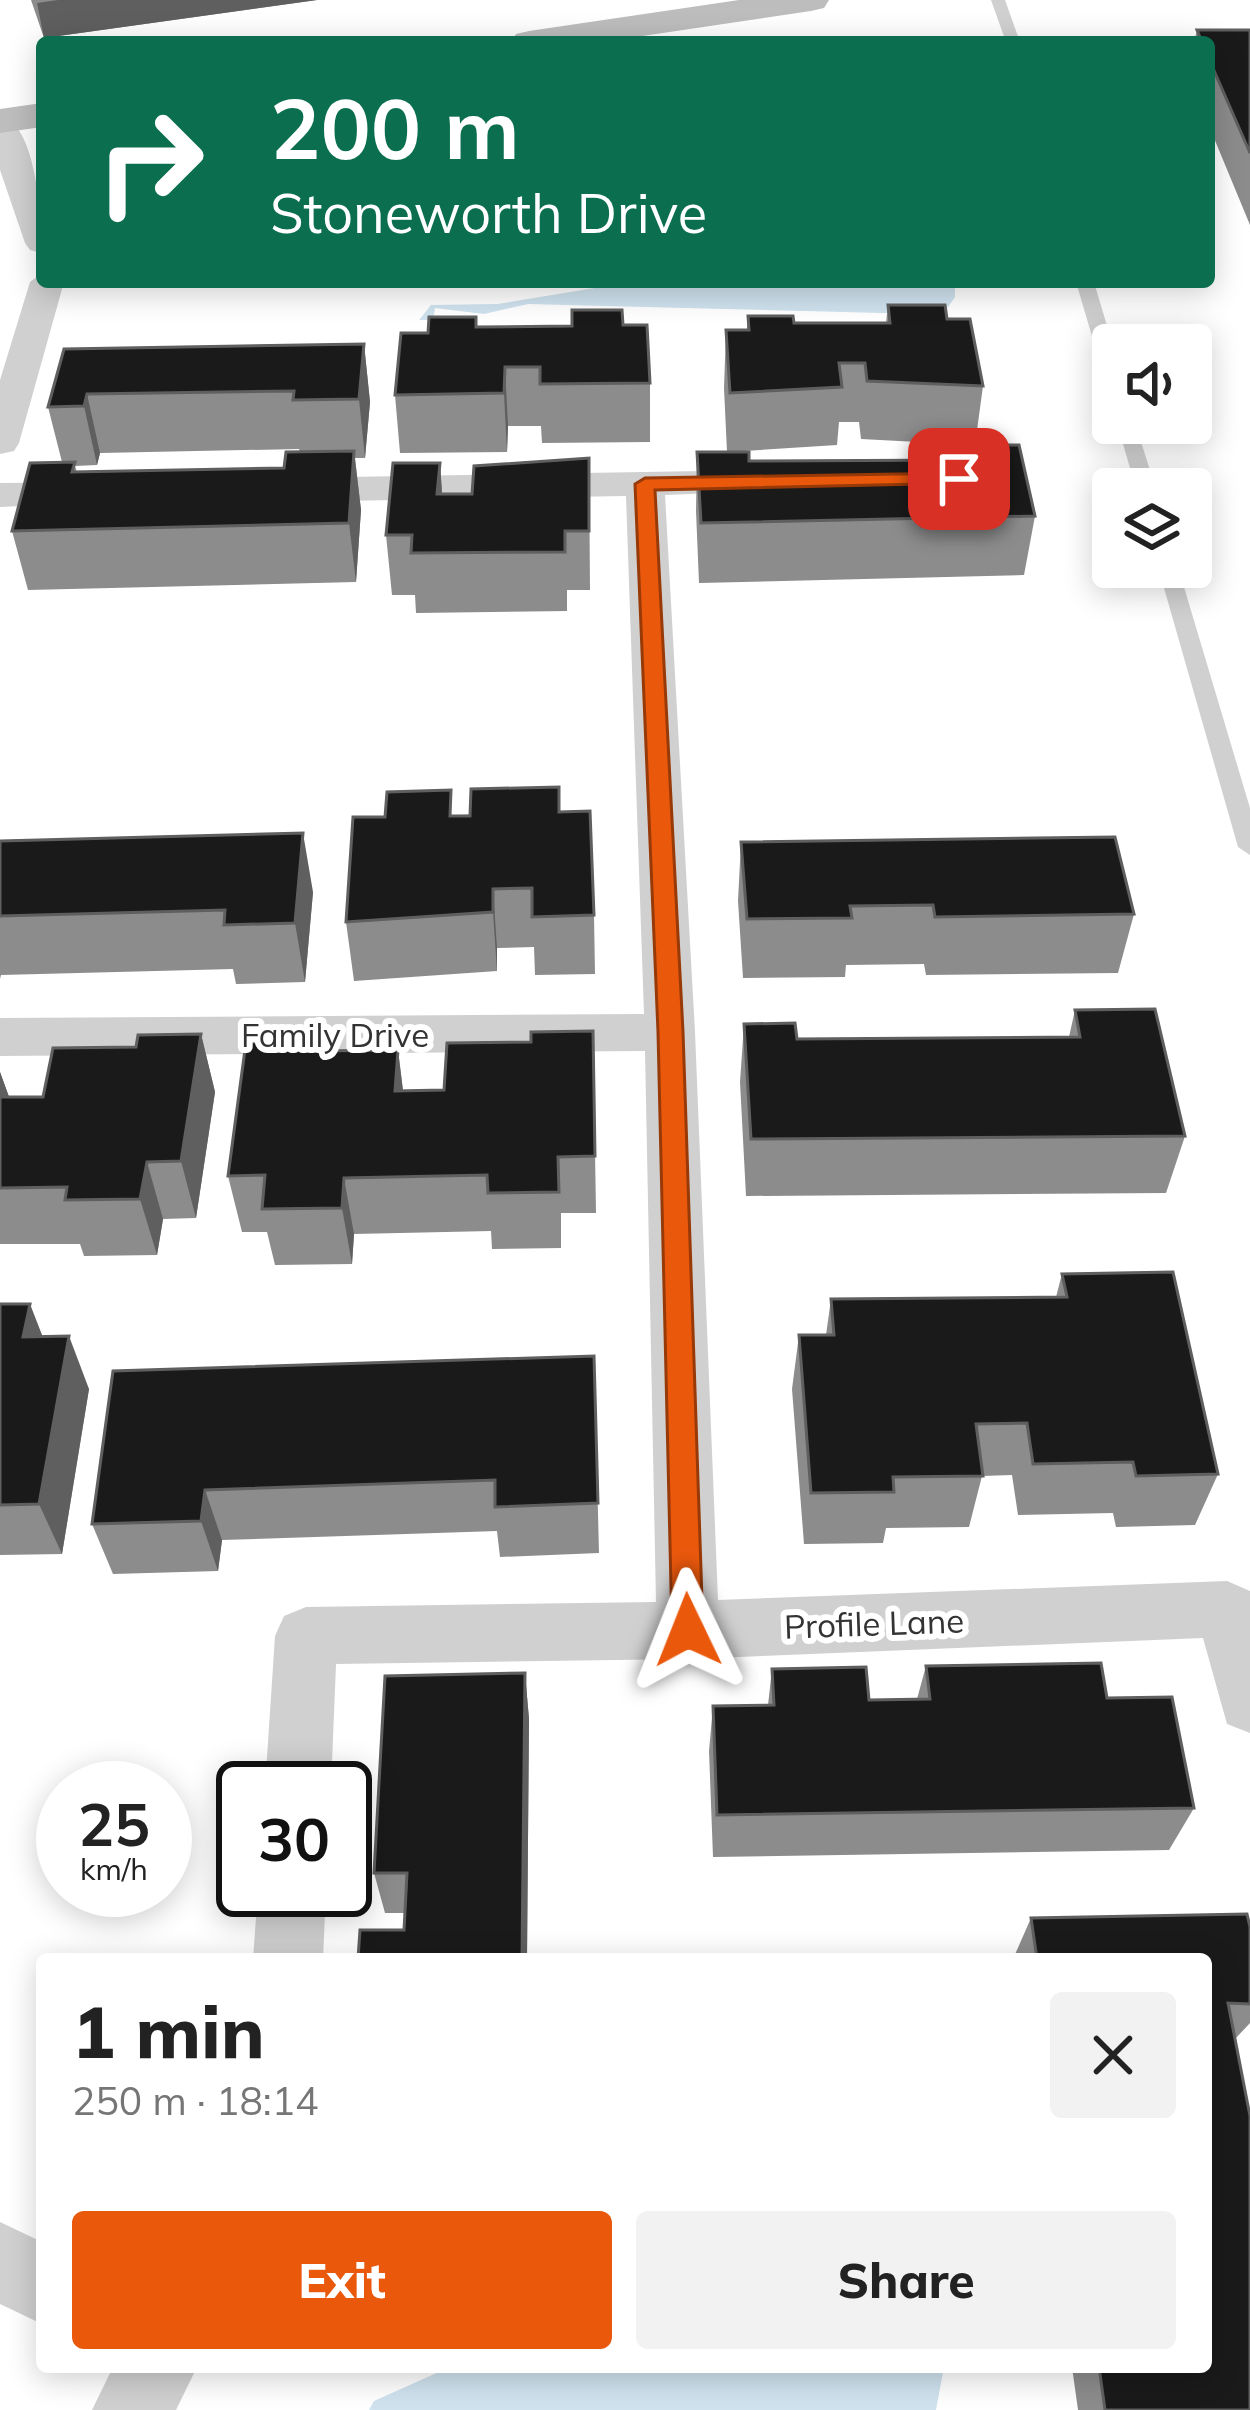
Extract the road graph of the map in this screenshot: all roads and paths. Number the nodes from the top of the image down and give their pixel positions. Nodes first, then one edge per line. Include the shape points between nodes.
1 (811, 0) edge
2 (998, 0) edge
3 (636, 34) edge
4 (1011, 36) edge
5 (36, 116) edge
6 (0, 123) edge
7 (36, 226) edge
8 (45, 288) edge
9 (1087, 288) edge
10 (1097, 324) edge
11 (0, 443) edge
12 (812, 481) edge
13 (645, 484) junction
14 (239, 491) edge
15 (143, 493) edge
16 (0, 495) edge
17 (1174, 588) edge
18 (1250, 848) edge
19 (670, 1032) junction
20 (0, 1037) edge
21 (688, 1630) junction
22 (1250, 1703) edge
23 (299, 1761) edge
24 (290, 1917) edge
25 (288, 1953) edge
26 (0, 2260) edge
27 (36, 2282) edge
28 (154, 2373) edge
29 (132, 2410) edge

1 - 3 street
2 - 4 lane
5 - 6 street
6 - 7 street
8 - 11 street
9 - 10 lane
12 - 13 street
13 - 14 street
13 - 19 street
15 - 16 street
17 - 18 lane
19 - 20 street, Family Drive
19 - 21 street
21 - 22 street, Profile Lane via 1227,1609
21 - 23 street, Profile Lane via 306,1636
24 - 25 street
26 - 27 street
28 - 29 street

